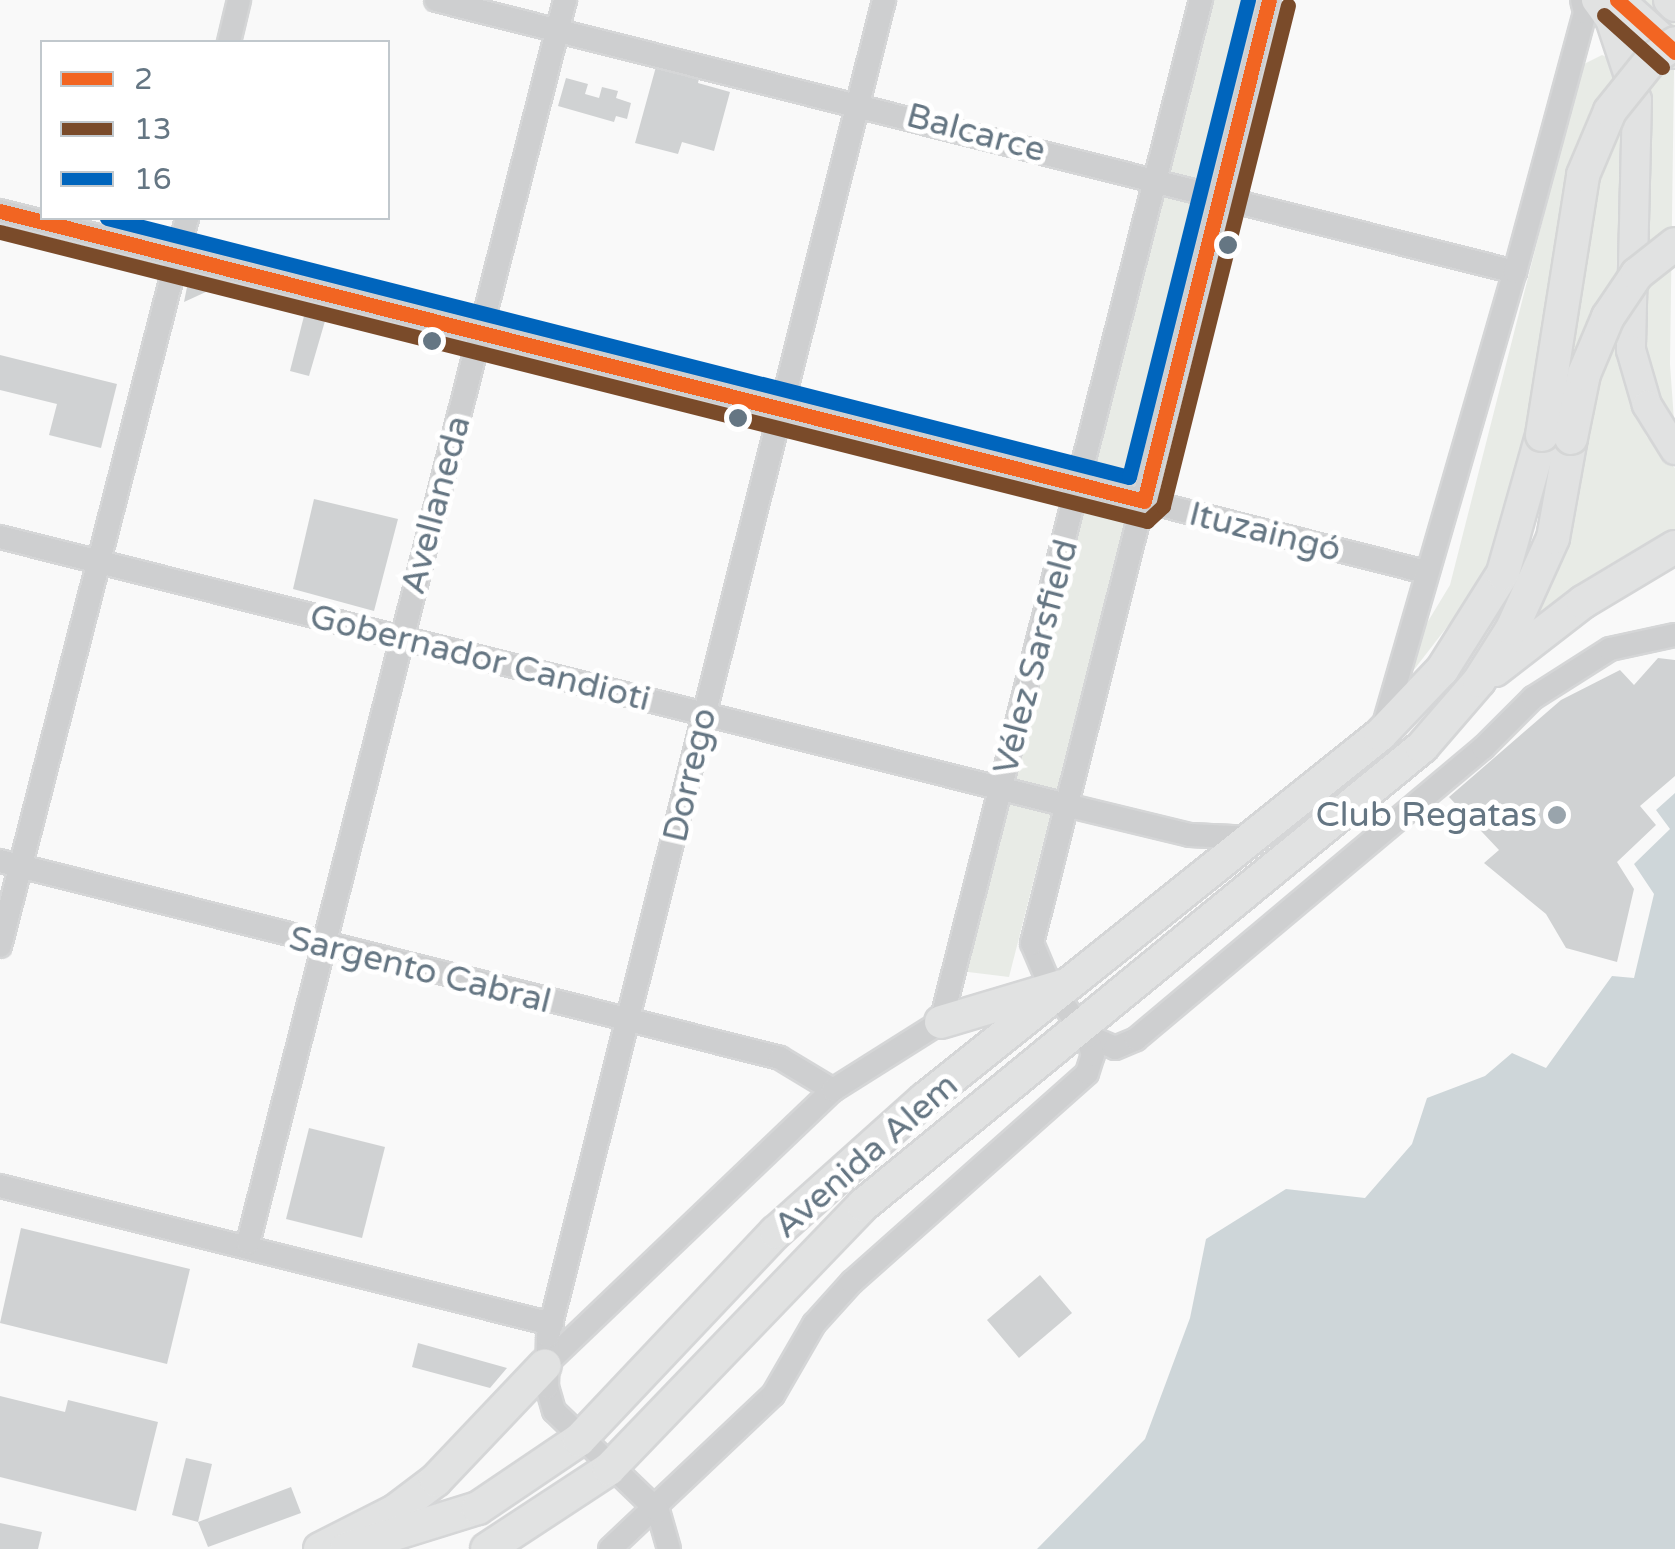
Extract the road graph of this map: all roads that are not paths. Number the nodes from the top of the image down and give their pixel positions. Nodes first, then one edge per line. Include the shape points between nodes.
1 (239, 0) edge
2 (436, 0) edge
3 (565, 0) edge
4 (884, 0) edge
5 (1201, 0) edge
6 (1269, 0) edge
7 (1582, 0) edge
8 (1596, 0) edge
9 (1617, 0) edge
10 (557, 31) junction
11 (229, 40) edge
12 (1675, 43) edge
13 (1675, 52) edge
14 (858, 102) junction
15 (1157, 181) junction
16 (1221, 196) junction
17 (0, 211) edge
18 (187, 220) edge
19 (1675, 244) edge
20 (178, 256) junction
21 (1516, 272) junction
22 (480, 334) junction
23 (780, 406) junction
24 (1556, 436) junction
25 (1675, 450) edge
26 (1082, 485) junction
27 (1144, 501) junction
28 (0, 537) edge
29 (1675, 548) edge
30 (100, 564) junction
31 (1426, 572) junction
32 (1675, 635) edge
33 (401, 638) junction
34 (1479, 681) junction
35 (704, 714) junction
36 (1380, 735) junction
37 (1001, 787) junction
38 (1066, 805) junction
39 (1254, 838) junction
40 (10, 864) edge
41 (0, 946) edge
42 (326, 946) junction
43 (1062, 990) junction
44 (941, 1022) junction
45 (630, 1024) junction
46 (1084, 1031) junction
47 (833, 1090) junction
48 (0, 1186) edge
49 (248, 1243) junction
50 (552, 1324) junction
51 (545, 1365) junction
52 (579, 1440) junction
53 (609, 1468) junction
54 (658, 1511) junction
55 (320, 1549) edge
56 (346, 1549) edge
57 (487, 1549) edge
58 (610, 1549) edge
59 (670, 1549) edge

1 - 11 street
2 - 10 street, Balcarce
3 - 10 street, Avellaneda
4 - 14 street, Dorrego
5 - 15 street, Vélez Sarsfield
6 - 16 street, Vélez Sarsfield
7 - 21 street
8 - 25 main road via 1610,19 1637,100 1631,350 1647,405
9 - 13 highway
10 - 14 street, Balcarce
10 - 22 street, Avellaneda
12 - 24 highway, bridge via 1651,60 1610,111 1583,176
14 - 15 street, Balcarce
14 - 23 street, Dorrego
15 - 16 street, Balcarce
15 - 26 street, Vélez Sarsfield
16 - 21 street, Balcarce
16 - 27 street, Vélez Sarsfield
17 - 20 street, Ituzaingó
18 - 20 street
19 - 24 highway, bridge via 1637,274 1608,316
20 - 22 street, Ituzaingó
20 - 30 street
21 - 31 street
22 - 23 street, Ituzaingó
22 - 33 street, Avellaneda
23 - 26 street, Ituzaingó
23 - 35 street, Dorrego
24 - 34 highway via 1542,566
24 - 36 highway, Avenida Alem via 1503,573 1442,670
26 - 27 street, Ituzaingó
26 - 37 street, Vélez Sarsfield
27 - 31 street, Ituzaingó
27 - 38 street, Vélez Sarsfield
28 - 30 street, Gobernador Candioti
29 - 34 highway via 1583,602
30 - 33 street, Gobernador Candioti
30 - 40 street
31 - 36 street
32 - 46 street via 1610,649 1545,689 1136,1039 1115,1048
33 - 35 street, Gobernador Candioti
33 - 42 street, Avellaneda
34 - 46 highway, Avenida Alem via 1422,746
35 - 37 street, Gobernador Candioti
35 - 45 street, Dorrego
36 - 39 highway, Avenida Alem
37 - 38 street, Gobernador Candioti
37 - 44 street, Vélez Sarsfield
38 - 39 street, Gobernador Candioti via 1190,835
38 - 43 street, Vélez Sarsfield via 1032,952
39 - 43 highway, Avenida Alem
40 - 41 street
40 - 42 street, Sargento Cabral
42 - 45 street, Sargento Cabral
42 - 49 street, Avellaneda
43 - 44 highway
43 - 46 street
43 - 52 highway, Avenida Alem via 776,1232
44 - 47 street, Avenida Alem
45 - 47 street, Sargento Cabral via 780,1058
45 - 50 street, Dorrego
46 - 53 highway, Avenida Alem via 863,1205
46 - 54 street via 1093,1055 1087,1073 852,1282 814,1324 784,1384
47 - 51 street, Avenida Alem
48 - 49 street
49 - 50 street
50 - 51 street, Dorrego
51 - 52 street, Dorrego via 554,1412
51 - 55 highway via 436,1480 394,1511
52 - 53 street, Dorrego
52 - 56 highway, Avenida Alem via 478,1508
53 - 54 street, Dorrego
53 - 57 highway, Avenida Alem
54 - 58 street
54 - 59 street

